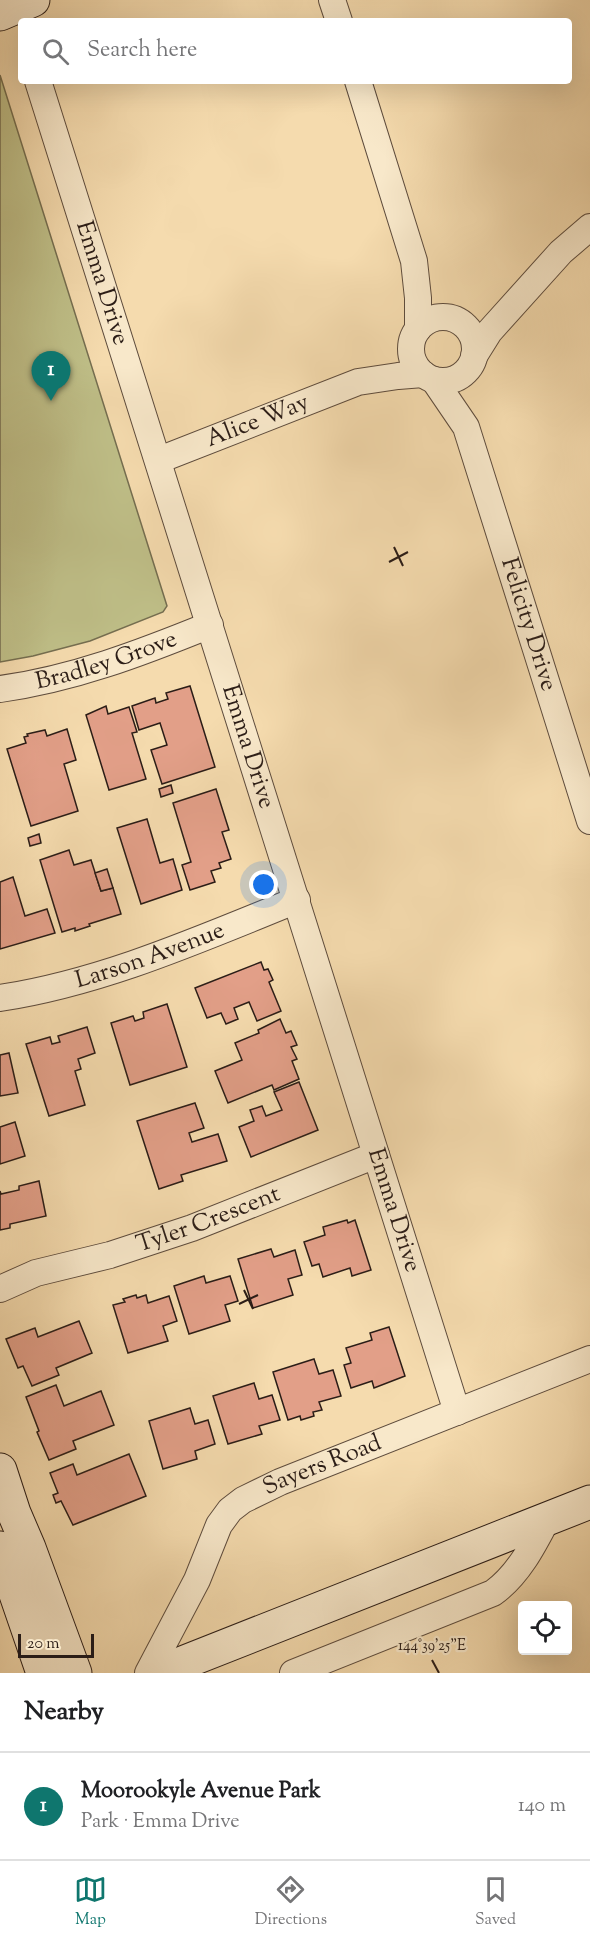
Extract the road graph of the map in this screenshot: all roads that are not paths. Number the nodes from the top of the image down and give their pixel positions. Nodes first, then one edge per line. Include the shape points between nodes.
1 (332, 0) edge
2 (338, 18) edge
3 (39, 84) edge
4 (359, 84) edge
5 (590, 227) edge
6 (414, 261) junction
7 (522, 295) junction
8 (451, 318) junction
9 (415, 334) junction
10 (472, 360) junction
11 (429, 377) junction
12 (358, 382) junction
13 (466, 427) junction
14 (159, 460) junction
15 (210, 626) junction
16 (0, 689) edge
17 (590, 821) edge
18 (297, 900) junction
19 (0, 998) edge
20 (376, 1155) junction
21 (0, 1271) edge
22 (36, 1273) junction
23 (0, 1289) edge
24 (590, 1359) edge
25 (457, 1412) junction
26 (0, 1470) edge
27 (590, 1502) edge
28 (547, 1519) junction
29 (0, 1548) edge
30 (43, 1673) edge
31 (75, 1673) edge
32 (148, 1673) edge
33 (157, 1673) edge
34 (293, 1673) edge

1 - 2 street
3 - 14 street, Emma Drive
4 - 6 street
5 - 7 street
6 - 8 street
6 - 9 street via 418,298
7 - 8 street via 479,313
7 - 10 street via 489,332
8 - 9 street via 431,319
8 - 10 street via 468,330 475,347
9 - 11 street via 412,358 416,367
9 - 12 street, Alice Way via 399,352
10 - 11 street via 465,372 455,378 445,381
10 - 13 street, Felicity Drive
11 - 12 street, Alice Way via 398,376
11 - 13 street, Felicity Drive
12 - 14 street, Alice Way
13 - 17 street, Felicity Drive
14 - 15 street, Emma Drive
15 - 16 street, Bradley Grove via 92,669
15 - 18 street, Emma Drive
18 - 19 street, Larson Avenue via 111,972
18 - 20 street, Emma Drive
20 - 22 street, Tyler Crescent via 146,1244
20 - 25 street, Emma Drive
21 - 22 street, Tyler Crescent
22 - 23 street, Tyler Crescent
24 - 25 street, Sayers Road
25 - 32 street, Sayers Road via 257,1492 230,1510 219,1525 197,1580
26 - 31 main road
27 - 28 main road
28 - 33 main road
28 - 34 street via 514,1574 493,1593
29 - 30 main road

